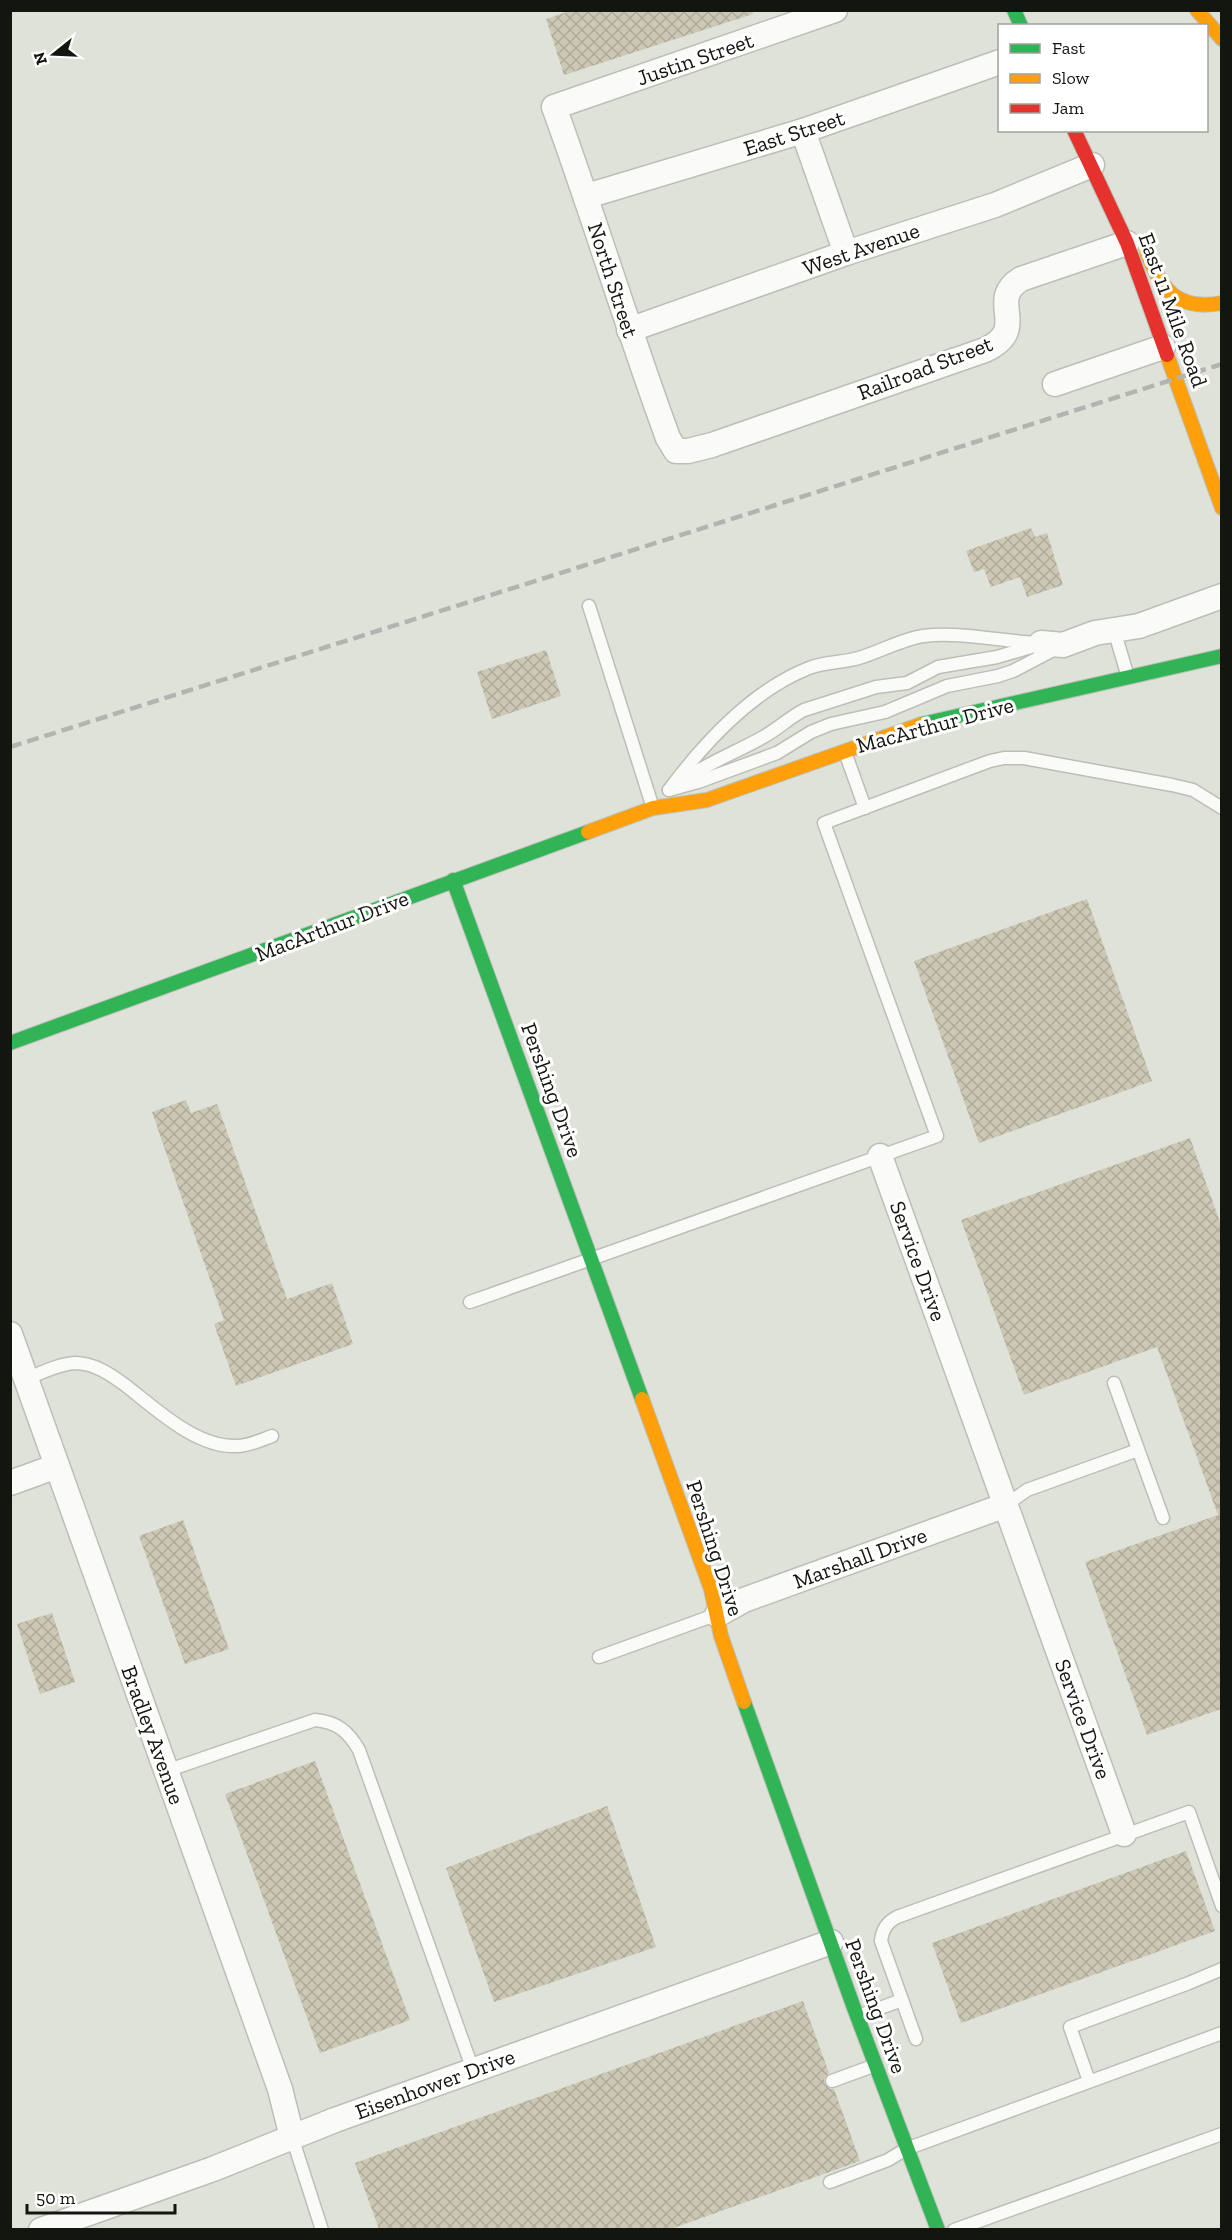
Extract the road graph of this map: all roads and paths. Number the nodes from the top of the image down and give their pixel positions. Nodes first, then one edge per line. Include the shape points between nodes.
1 (835, 10) edge
2 (1014, 10) edge
3 (1197, 10) edge
4 (1020, 24) edge
5 (1221, 39) edge
6 (998, 62) edge
7 (555, 107) joint
8 (803, 131) junction
9 (1075, 132) edge
10 (1092, 165) junction
11 (587, 196) junction
12 (1135, 244) junction
13 (846, 254) junction
14 (1221, 303) edge
15 (629, 330) junction
16 (1163, 347) junction
17 (1055, 384) dead end
18 (676, 451) joint
19 (1221, 508) edge
20 (1221, 596) edge
21 (589, 606) dead end
22 (1114, 630) junction
23 (1052, 644) junction
24 (1221, 656) edge
25 (1128, 676) junction
26 (845, 750) junction
27 (661, 799) junction
28 (864, 808) junction
29 (1221, 808) edge
30 (453, 880) junction
31 (10, 1043) edge
32 (880, 1156) junction
33 (591, 1259) junction
34 (470, 1302) dead end
35 (10, 1334) edge
36 (26, 1378) junction
37 (1114, 1383) dead end
38 (272, 1436) dead end
39 (1138, 1450) junction
40 (57, 1466) junction
41 (10, 1483) edge
42 (1006, 1505) junction
43 (1163, 1518) dead end
44 (717, 1615) junction
45 (598, 1657) dead end
46 (166, 1771) junction
47 (1124, 1834) junction
48 (1221, 1906) edge
49 (831, 1942) junction
50 (1221, 1970) edge
51 (902, 2000) junction
52 (857, 2016) junction
53 (1221, 2032) edge
54 (916, 2039) dead end
55 (875, 2065) junction
56 (473, 2070) junction
57 (1089, 2080) junction
58 (832, 2081) dead end
59 (1221, 2134) edge
60 (291, 2137) junction
61 (906, 2150) junction
62 (830, 2182) dead end
63 (41, 2229) edge
64 (322, 2229) edge
65 (938, 2229) edge
66 (954, 2229) edge

1 - 7 street, Justin Street
2 - 4 main road
3 - 5 main road
6 - 8 street, East Street
7 - 11 street, North Street
8 - 11 street, East Street
8 - 13 street
9 - 10 main road, East 11 Mile Road
10 - 12 main road, East 11 Mile Road
10 - 13 street, West Avenue via 995,205
11 - 15 street, North Street
12 - 14 main road via 1165,288 1186,305
12 - 16 main road, East 11 Mile Road
12 - 18 street, Railroad Street via 1010,285 1005,293 1006,334 985,350 712,445
13 - 15 street, West Avenue
15 - 18 street, North Street
16 - 17 street
16 - 19 main road, East 11 Mile Road
20 - 22 street via 1139,626
21 - 27 lane
22 - 23 street
22 - 25 lane
23 - 27 lane via 1013,671 947,686 885,712 831,724 777,753
23 - 27 lane via 938,667 907,683 876,687 795,714 766,735 701,767
23 - 27 lane via 921,636 859,658 806,669 771,687 739,715 694,756
24 - 25 main road, MacArthur Drive
25 - 26 main road, MacArthur Drive via 921,724
26 - 27 main road, MacArthur Drive via 707,800
26 - 28 lane
27 - 30 main road, MacArthur Drive
28 - 29 lane via 1004,758 1024,758 1193,790
28 - 32 lane via 824,823 937,1136
30 - 31 main road, MacArthur Drive
30 - 33 main road, Pershing Drive
32 - 33 lane
32 - 42 street, Service Drive
33 - 34 lane
33 - 44 main road, Pershing Drive via 708,1580
35 - 36 street, Bradley Avenue
36 - 38 lane via 64,1365 88,1365 103,1370 174,1423 209,1441 234,1447
36 - 40 street, Bradley Avenue
37 - 39 lane
39 - 42 lane via 1027,1490
39 - 43 lane
40 - 41 street
40 - 46 street, Bradley Avenue
42 - 44 street, Marshall Drive via 744,1600
42 - 47 street, Service Drive
44 - 45 lane
44 - 49 main road, Pershing Drive
46 - 56 lane via 315,1720 336,1724 350,1734
46 - 60 street, Bradley Avenue via 280,2089
47 - 48 lane via 1189,1812
47 - 51 lane via 892,1920 884,1928 881,1941
49 - 52 main road, Pershing Drive
49 - 56 street, Eisenhower Drive
50 - 57 lane via 1070,2026
51 - 52 lane
51 - 54 lane
52 - 55 main road, Pershing Drive
53 - 57 lane
55 - 58 lane
55 - 61 main road, Pershing Drive
56 - 60 street, Eisenhower Drive
57 - 61 lane
59 - 66 lane
60 - 63 street, Eisenhower Drive via 213,2169
60 - 64 lane
61 - 62 lane
61 - 65 main road, Pershing Drive

